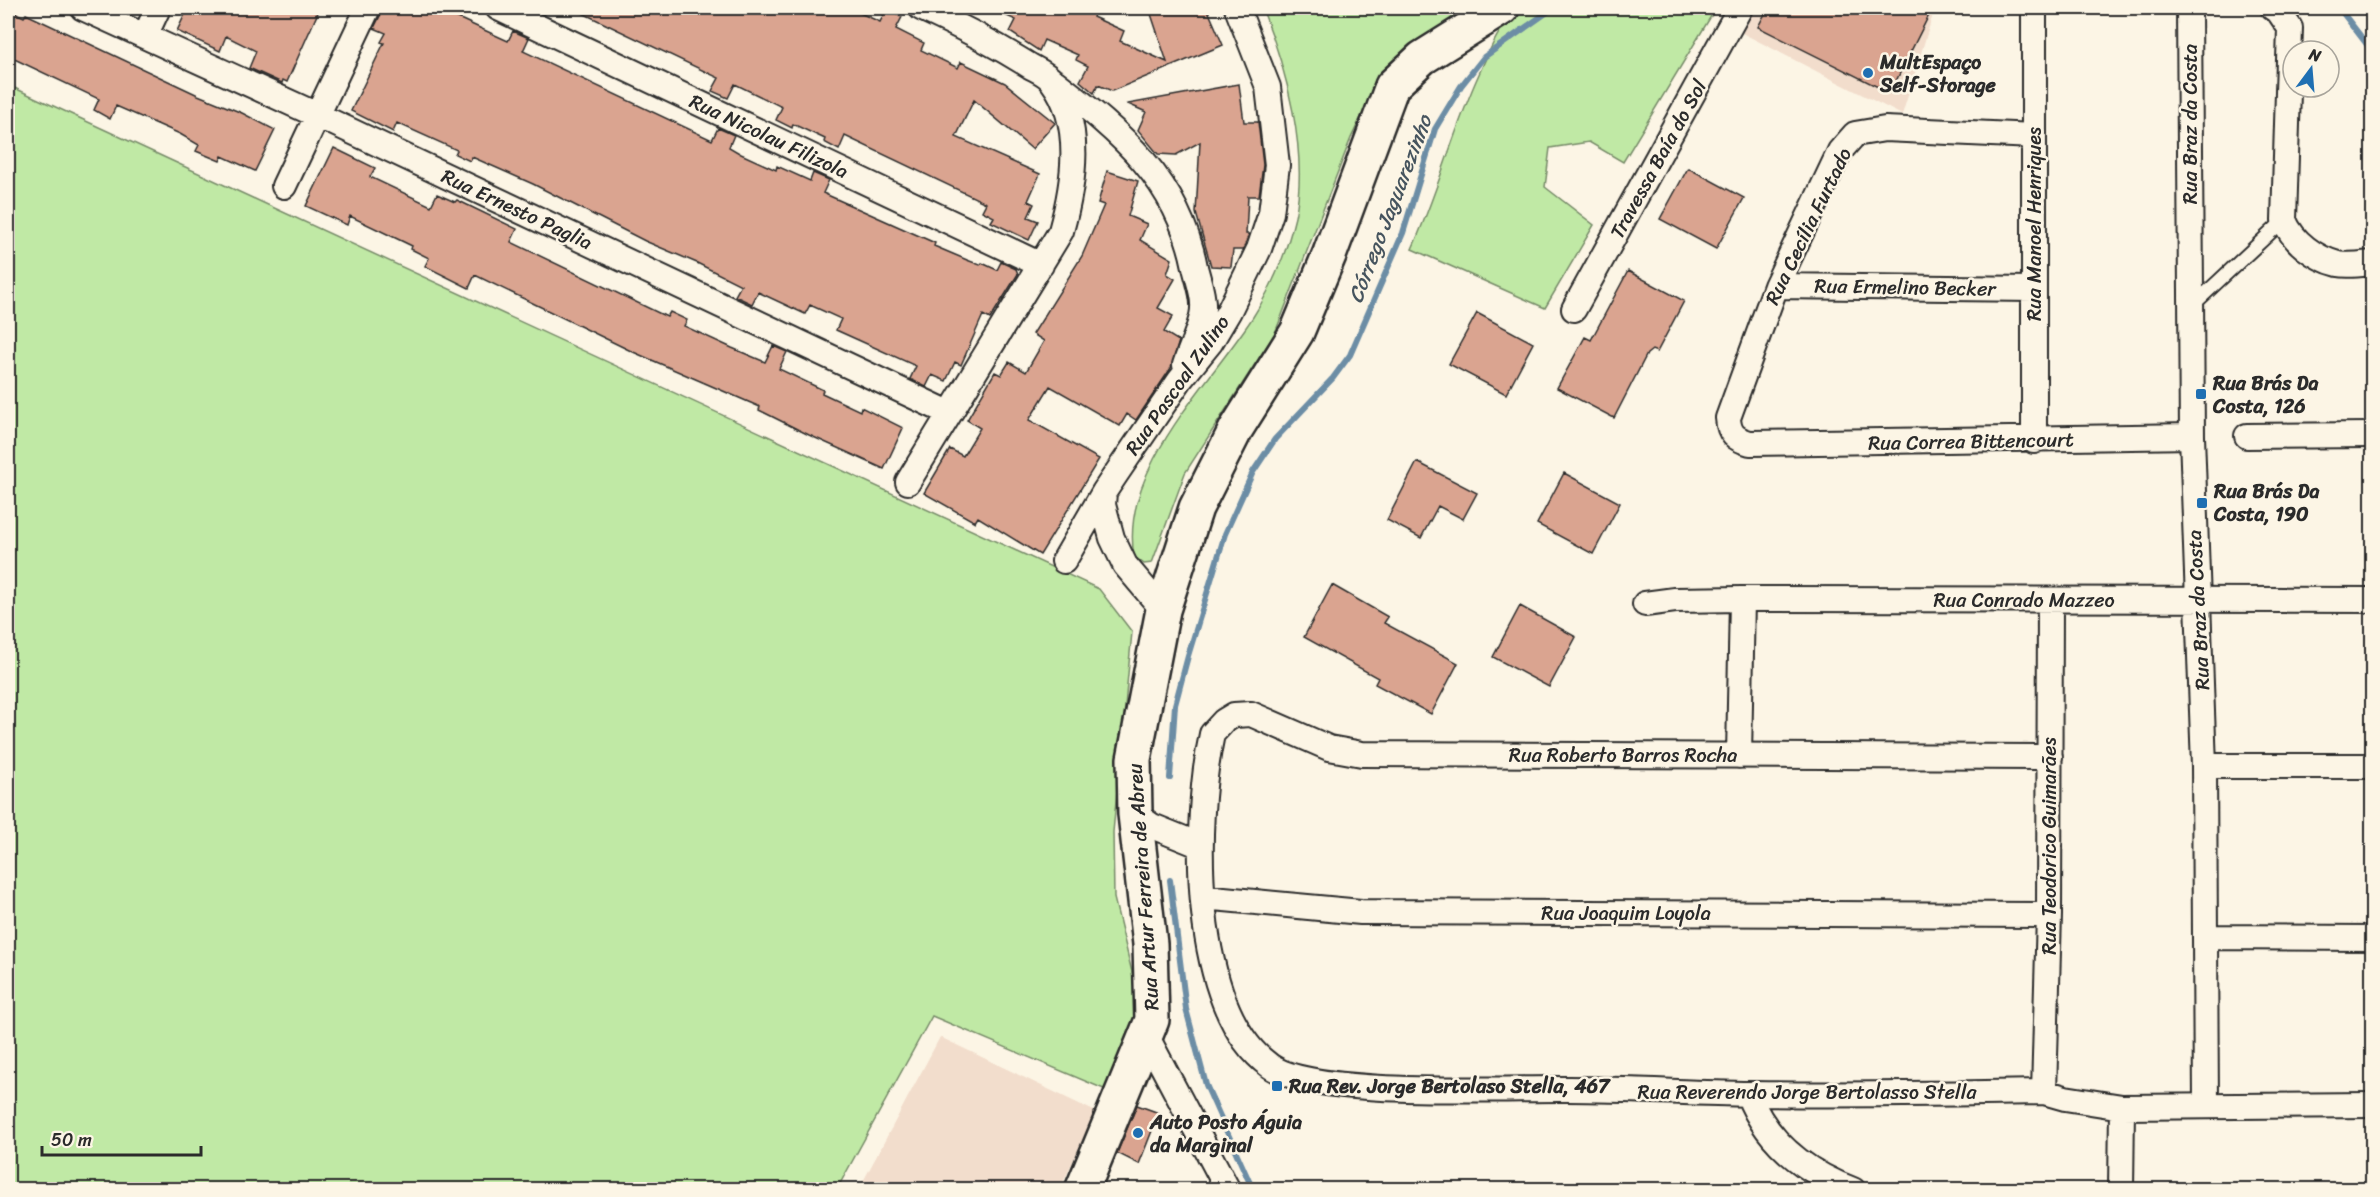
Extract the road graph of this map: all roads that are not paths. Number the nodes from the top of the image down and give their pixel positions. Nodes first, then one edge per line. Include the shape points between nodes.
1 (83, 8) edge
2 (158, 8) edge
3 (368, 8) edge
4 (498, 8) edge
5 (921, 8) edge
6 (1237, 8) edge
7 (1502, 8) edge
8 (1740, 8) edge
9 (2034, 8) edge
10 (2189, 8) edge
11 (2273, 8) edge
12 (145, 36) junction
13 (1051, 79) junction
14 (317, 115) junction
15 (2034, 136) junction
16 (284, 186) dead end
17 (2283, 220) junction
18 (2373, 263) edge
19 (1041, 265) junction
20 (1776, 286) junction
21 (2034, 289) junction
22 (2190, 308) junction
23 (1574, 309) dead end
24 (1180, 380) junction
25 (950, 413) junction
26 (2373, 435) edge
27 (2192, 436) junction
28 (2247, 436) dead end
29 (2034, 441) junction
30 (1749, 443) joint
31 (908, 482) dead end
32 (1104, 492) junction
33 (1064, 561) dead end
34 (1742, 599) junction
35 (2050, 600) junction
36 (2198, 600) junction
37 (2373, 600) edge
38 (1645, 604) dead end
39 (1162, 610) junction
40 (1212, 734) joint
41 (1738, 756) junction
42 (2050, 757) junction
43 (2204, 766) junction
44 (2373, 766) edge
45 (1144, 820) junction
46 (1191, 842) junction
47 (1203, 897) junction
48 (2049, 915) junction
49 (2205, 937) junction
50 (2373, 938) edge
51 (1147, 1037) junction
52 (2044, 1092) junction
53 (1748, 1094) junction
54 (2206, 1105) junction
55 (2373, 1105) edge
56 (2122, 1107) junction
57 (1082, 1190) edge
58 (1228, 1190) edge
59 (1853, 1190) edge
60 (2121, 1190) edge

1 - 12 street, Rua Ernesto Paglia
2 - 12 street
3 - 14 street
4 - 19 street, Rua Nicolau Filizola
5 - 13 street via 1001,48
6 - 24 street, Rua Pascoal Zulino via 1270,98 1277,165 1271,213 1259,249 1229,311 1210,343
7 - 39 street, Rua Artur Ferreira de Abreu via 1422,58 1392,86 1314,295 1297,332 1213,471 1196,508
8 - 23 street, Travessa Baía do Sol
9 - 15 street, Rua Manoel Henriques
10 - 22 street, Rua Braz da Costa
11 - 17 street via 2290,28
12 - 14 street, Rua Ernesto Paglia
13 - 19 street via 1064,102 1074,162 1070,198 1060,231
13 - 24 street via 1103,119 1148,163 1179,211 1190,238 1203,308
14 - 16 street
14 - 25 street, Rua Ernesto Paglia
15 - 20 street, Rua Cecília Furtado via 1885,129 1855,134 1840,151
15 - 21 street, Rua Manoel Henriques
17 - 18 street via 2309,252 2340,264
17 - 22 lane
19 - 25 street
20 - 21 street, Rua Ermelino Becker
20 - 30 street, Rua Cecília Furtado via 1728,418 1736,439
21 - 29 street, Rua Manoel Henriques
22 - 27 street, Rua Braz da Costa
24 - 32 street, Rua Pascoal Zulino
25 - 31 street
26 - 28 street
27 - 29 street, Rua Correa Bittencourt
27 - 36 street, Rua Braz da Costa
29 - 30 street, Rua Correa Bittencourt
32 - 33 street, Rua Pascoal Zulino
32 - 39 street via 1103,505 1112,538 1125,565
34 - 35 street, Rua Conrado Mazzeo
34 - 38 street, Rua Conrado Mazzeo
34 - 41 street
35 - 36 street, Rua Conrado Mazzeo
35 - 42 street, Rua Teodorico Guimarães
36 - 37 street, Rua Conrado Mazzeo
36 - 43 street, Rua Braz da Costa
39 - 45 street, Rua Artur Ferreira de Abreu via 1136,739 1133,782
40 - 41 street, Rua Roberto Barros Rocha via 1234,715 1251,714 1329,748 1362,754
40 - 46 street, Rua Reverendo Jorge Bertolasso Stella
41 - 42 street, Rua Roberto Barros Rocha
42 - 48 street, Rua Teodorico Guimarães
43 - 44 street
43 - 49 street, Rua Braz da Costa
45 - 46 street
45 - 51 street, Rua Artur Ferreira de Abreu via 1152,967 1152,1020
46 - 47 street, Rua Reverendo Jorge Bertolasso Stella
47 - 48 street, Rua Joaquim Loyola via 1361,912
47 - 53 street, Rua Reverendo Jorge Bertolasso Stella via 1214,968 1236,1029 1252,1050 1284,1075 1377,1088
48 - 52 street, Rua Teodorico Guimarães
49 - 50 street
49 - 54 street, Rua Braz da Costa
51 - 57 street, Rua Artur Ferreira de Abreu
51 - 58 street
52 - 53 street, Rua Reverendo Jorge Bertolasso Stella
52 - 56 street, Rua Reverendo Jorge Bertolasso Stella
53 - 59 street via 1767,1133 1791,1157 1827,1180
54 - 55 street, Rua Reverendo Jorge Bertolasso Stella
54 - 56 street, Rua Reverendo Jorge Bertolasso Stella
56 - 60 street

